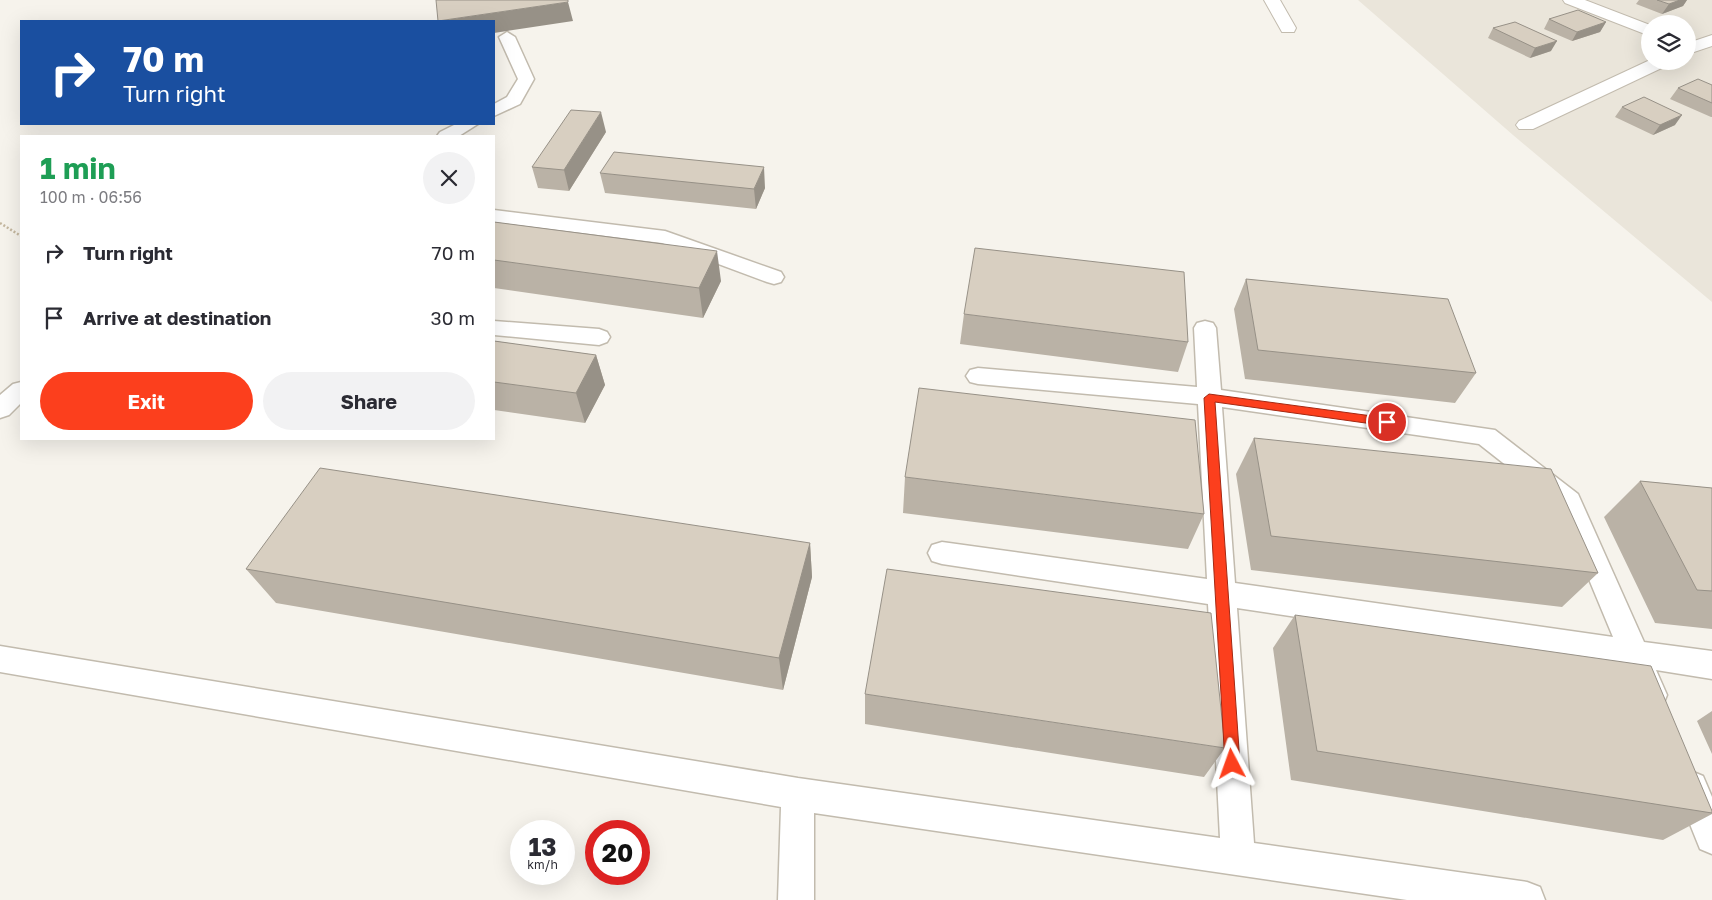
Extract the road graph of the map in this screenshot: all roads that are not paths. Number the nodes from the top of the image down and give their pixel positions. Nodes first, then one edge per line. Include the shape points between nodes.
1 (1272, 0) edge
2 (1571, 0) edge
3 (1641, 27) edge
4 (1288, 28) dead end
5 (507, 37) dead end
6 (1712, 40) edge
7 (1696, 45) edge
8 (1643, 70) edge
9 (495, 110) edge
10 (468, 125) edge
11 (1526, 125) dead end
12 (448, 135) edge
13 (495, 216) edge
14 (774, 277) dead end
15 (495, 328) edge
16 (1205, 328) dead end
17 (599, 337) dead end
18 (978, 376) dead end
19 (20, 391) edge
20 (1209, 398) junction
21 (0, 409) edge
22 (942, 553) dead end
23 (1222, 595) junction
24 (1634, 654) junction
25 (0, 659) edge
26 (1712, 665) edge
27 (1662, 718) edge
28 (1681, 764) edge
29 (798, 794) junction
30 (1712, 837) edge
31 (1238, 858) junction
32 (796, 900) edge
33 (1527, 900) edge

1 - 4 street
2 - 3 street
5 - 9 lane via 526,79 514,100
6 - 7 street
8 - 11 street
10 - 12 lane
13 - 14 lane via 665,236
15 - 17 lane
16 - 20 lane
18 - 20 lane
19 - 21 lane
20 - 23 lane
20 - 24 lane via 1486,436 1570,501
22 - 23 lane
23 - 24 lane
23 - 31 lane
24 - 26 lane
24 - 27 lane
25 - 29 lane
28 - 30 lane
29 - 31 lane
29 - 32 lane
31 - 33 lane

